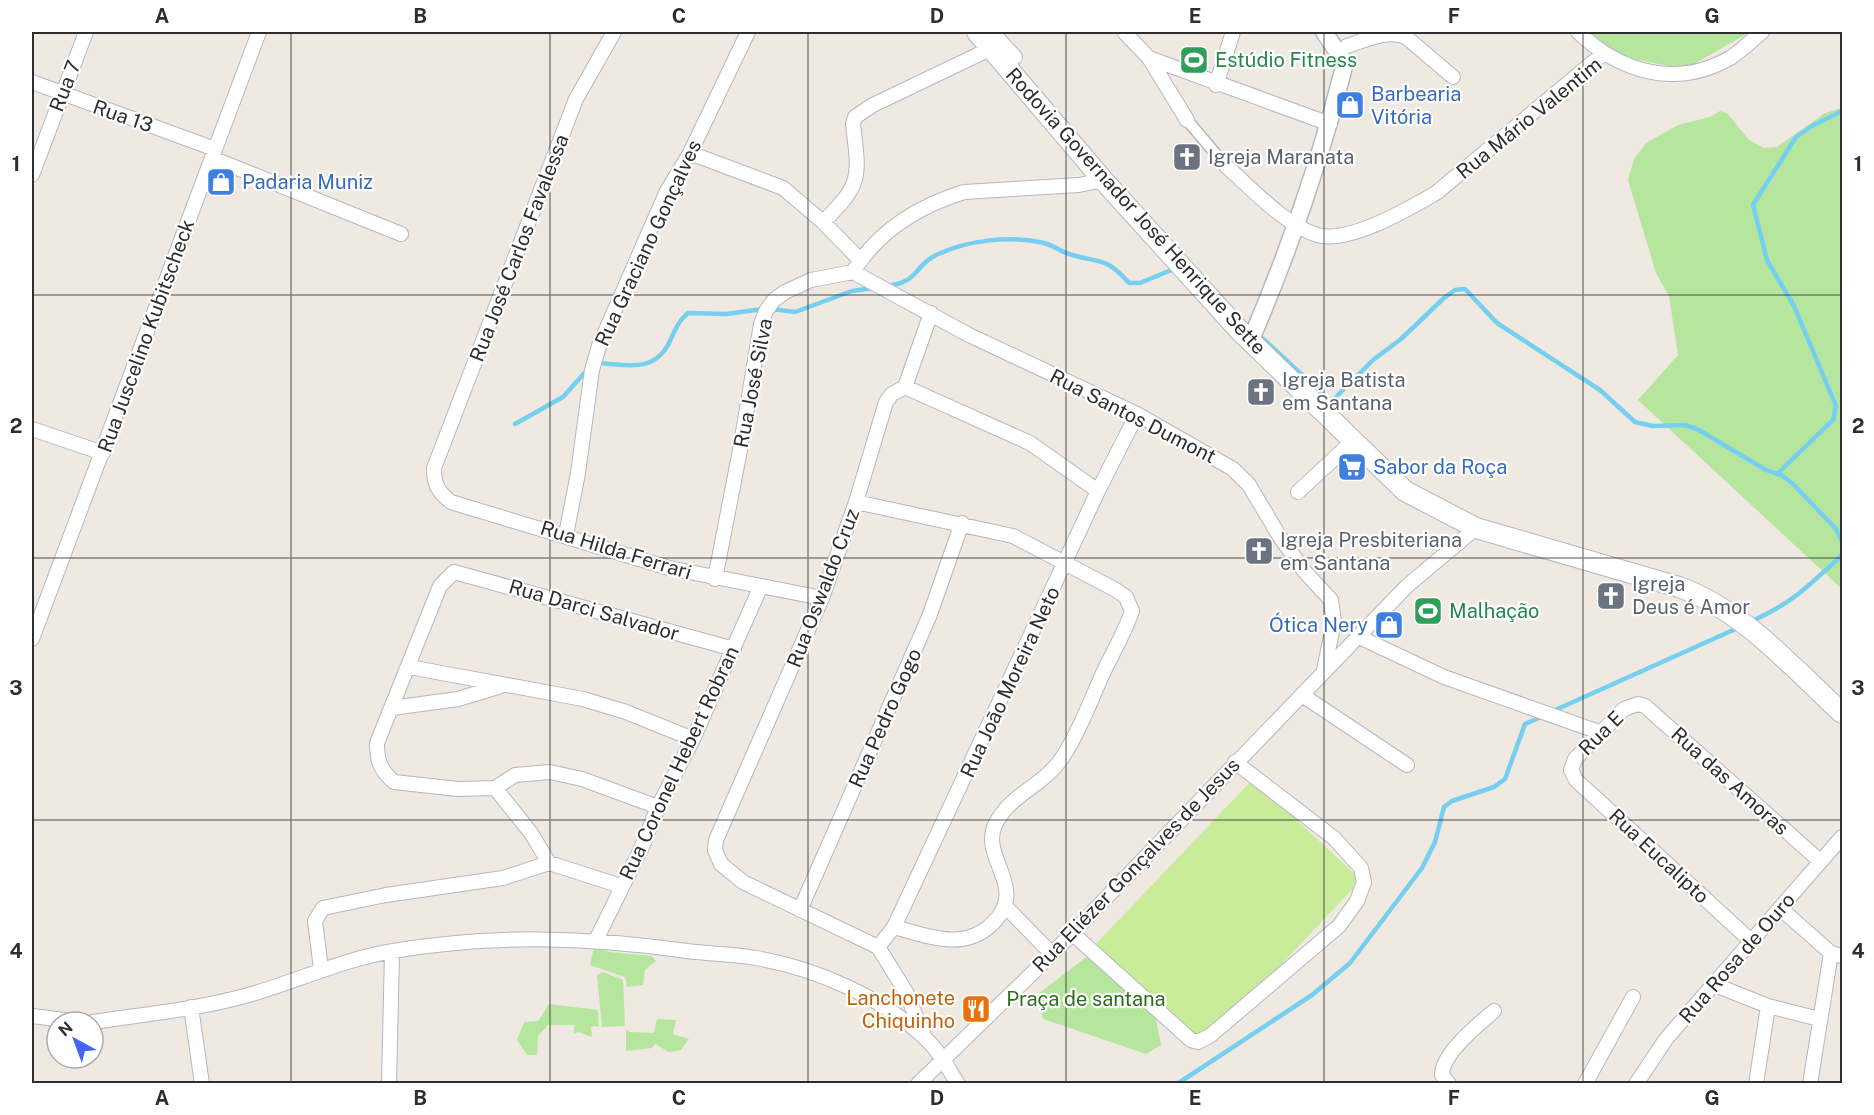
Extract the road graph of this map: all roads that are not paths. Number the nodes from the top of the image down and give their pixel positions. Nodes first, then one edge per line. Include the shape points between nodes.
1 (86, 32) edge
2 (260, 32) edge
3 (614, 32) edge
4 (748, 32) edge
5 (977, 32) edge
6 (1124, 32) edge
7 (1233, 32) edge
8 (1324, 32) edge
9 (1347, 32) edge
10 (1578, 32) edge
11 (1762, 32) edge
12 (992, 40) edge
13 (1346, 54) junction
14 (1603, 54) junction
15 (1015, 57) dead end
16 (1149, 58) junction
17 (1453, 77) dead end
18 (32, 82) edge
19 (1216, 85) junction
20 (62, 95) junction
21 (1187, 120) joint
22 (1330, 124) junction
23 (690, 153) junction
24 (214, 154) junction
25 (1226, 166) joint
26 (32, 175) edge
27 (1103, 180) junction
28 (823, 222) junction
29 (1296, 224) junction
30 (401, 234) dead end
31 (856, 266) junction
32 (931, 313) junction
33 (1250, 342) junction
34 (906, 387) junction
35 (1137, 414) junction
36 (32, 429) edge
37 (1353, 441) junction
38 (103, 453) junction
39 (434, 468) joint
40 (1098, 491) junction
41 (1298, 492) dead end
42 (856, 502) junction
43 (962, 523) junction
44 (1476, 528) junction
45 (566, 535) junction
46 (1067, 562) junction
47 (715, 579) junction
48 (761, 586) junction
49 (822, 598) junction
50 (1358, 636) junction
51 (32, 639) edge
52 (734, 650) junction
53 (409, 667) junction
54 (1324, 672) junction
55 (506, 684) junction
56 (1302, 695) junction
57 (1638, 704) joint
58 (392, 708) junction
59 (1842, 713) edge
60 (1599, 732) junction
61 (693, 739) junction
62 (1235, 762) junction
63 (1407, 765) dead end
64 (1571, 770) joint
65 (495, 788) junction
66 (658, 807) junction
67 (1842, 837) edge
68 (1820, 861) junction
69 (549, 863) junction
70 (621, 886) junction
71 (1005, 906) junction
72 (1781, 909) junction
73 (800, 910) junction
74 (894, 927) junction
75 (1072, 933) junction
76 (596, 940) junction
77 (1752, 941) junction
78 (878, 947) junction
79 (392, 951) junction
80 (1052, 954) junction
81 (1837, 955) edge
82 (321, 969) junction
83 (1714, 985) junction
84 (1633, 997) dead end
85 (1768, 1006) junction
86 (191, 1007) junction
87 (1494, 1011) dead end
88 (1820, 1019) junction
89 (105, 1020) edge
90 (925, 1038) junction
91 (944, 1060) junction
92 (202, 1083) edge
93 (389, 1083) edge
94 (918, 1083) edge
95 (958, 1083) edge
96 (1449, 1083) edge
97 (1585, 1083) edge
98 (1636, 1083) edge
99 (1756, 1083) edge
100 (1810, 1083) edge

1 - 20 street, Rua 7
2 - 24 street, Rua Juscelino Kubitscheck
3 - 39 street, Rua José Carlos Favalessa via 576,99
4 - 23 street, Rua Graciano Gonçalves
5 - 12 main road, Rodovia Governador José Henrique Sette
6 - 16 street
7 - 19 street
8 - 13 street
9 - 13 street
10 - 14 street
11 - 14 street, Rua Mário Valentim via 1732,56 1702,70 1648,72 1624,66
12 - 15 street
12 - 27 main road, Rodovia Governador José Henrique Sette
12 - 28 street via 855,117 858,173 853,188
13 - 17 street via 1388,33 1397,33
13 - 22 street
14 - 29 street, Rua Mário Valentim via 1455,178 1410,208 1348,235 1316,235
16 - 19 street
16 - 21 street
18 - 20 street, Rua 13
19 - 22 street
20 - 24 street, Rua 13
20 - 26 street, Rua 7
21 - 25 street
22 - 29 street
23 - 28 street, Rua Santos Dumont via 783,188
23 - 45 street, Rua Graciano Gonçalves via 667,191 599,346
24 - 30 street, Rua 13
24 - 38 street, Rua Juscelino Kubitscheck
25 - 29 street, Rua Mário Valentim
27 - 31 street via 964,192 946,197 897,223
27 - 33 main road, Rodovia Governador José Henrique Sette
28 - 31 street, Rua Santos Dumont
29 - 33 street
31 - 32 street, Rua Santos Dumont
31 - 47 street, Rua José Silva via 785,292 774,300 760,324
32 - 34 street, Rua Oswaldo Cruz
32 - 35 street, Rua Santos Dumont via 969,335
33 - 37 main road, Rodovia Governador José Henrique Sette
34 - 40 street via 1029,443
34 - 42 street, Rua Oswaldo Cruz via 886,402
35 - 40 street, Rua João Moreira Neto
35 - 54 street, Rua Santos Dumont via 1233,469 1249,485 1280,537 1331,600 1334,622
36 - 38 street
37 - 41 street
37 - 44 main road, Rodovia Governador José Henrique Sette via 1405,491
38 - 51 street, Rua Juscelino Kubitscheck
39 - 45 street, Rua Hilda Ferrari via 438,492 451,502
40 - 46 street, Rua João Moreira Neto
42 - 43 street
42 - 49 street, Rua Oswaldo Cruz
43 - 46 street via 1014,536
43 - 73 street, Rua Pedro Gogo via 929,617
44 - 50 street, Rua Eliézer Gonçalves de Jesus via 1407,586
44 - 59 main road, Rodovia Governador José Henrique Sette via 1708,599 1782,657
45 - 47 street, Rua Hilda Ferrari
46 - 71 street via 1126,597 1132,611 1065,755 1036,787 1005,808 993,831 994,850 1004,875
46 - 74 street, Rua João Moreira Neto
47 - 48 street, Rua Hilda Ferrari
48 - 49 street, Rua Hilda Ferrari
48 - 52 street, Rua Coronel Hebert Robran
49 - 73 street, Rua Oswaldo Cruz via 715,850 721,864 742,882
50 - 54 street, Rua Eliézer Gonçalves de Jesus
50 - 60 street via 1444,677
52 - 53 street, Rua Darci Salvador via 454,572 440,586
52 - 61 street, Rua Coronel Hebert Robran
53 - 55 street
53 - 58 street
54 - 56 street, Rua Eliézer Gonçalves de Jesus
55 - 58 street via 458,699
55 - 61 street via 615,708
56 - 62 street, Rua Eliézer Gonçalves de Jesus
56 - 63 street
57 - 60 street, Rua E via 1624,709
57 - 68 street, Rua das Amoras via 1652,710
58 - 65 street via 377,743 377,758 381,770 394,782 458,789
60 - 64 street, Rua E via 1575,759
61 - 66 street, Rua Coronel Hebert Robran
62 - 75 street, Rua Eliézer Gonçalves de Jesus
62 - 75 street via 1334,838 1361,868 1363,887 1339,926 1198,1042 1191,1040
64 - 77 street, Rua Eucalipto via 1576,780
65 - 66 street via 515,776 550,772 582,779
65 - 69 street
66 - 70 street, Rua Coronel Hebert Robran via 642,849
67 - 68 street, Rua Rosa de Ouro
68 - 72 street, Rua Rosa de Ouro
69 - 70 street
69 - 82 street via 503,878 323,908 315,921
70 - 76 street, Rua Coronel Hebert Robran
71 - 74 street via 992,924 970,939 932,937
71 - 80 street
72 - 77 street, Rua Rosa de Ouro
72 - 81 street
73 - 78 street
74 - 78 street, Rua João Moreira Neto
75 - 80 street, Rua Eliézer Gonçalves de Jesus
76 - 79 street via 494,939
76 - 90 street via 756,958 797,969 879,1004
77 - 83 street, Rua Rosa de Ouro
78 - 90 street via 906,992
79 - 82 street
79 - 93 street
80 - 91 street, Rua Eliézer Gonçalves de Jesus
81 - 88 street
82 - 86 street via 252,994
83 - 85 street
83 - 98 street, Rua Rosa de Ouro via 1666,1039
84 - 97 street
85 - 88 street
85 - 99 street
86 - 89 street
86 - 92 street
87 - 96 street via 1444,1062 1442,1075
88 - 100 street
90 - 91 street
91 - 94 street, Rua Eliézer Gonçalves de Jesus
91 - 95 street

